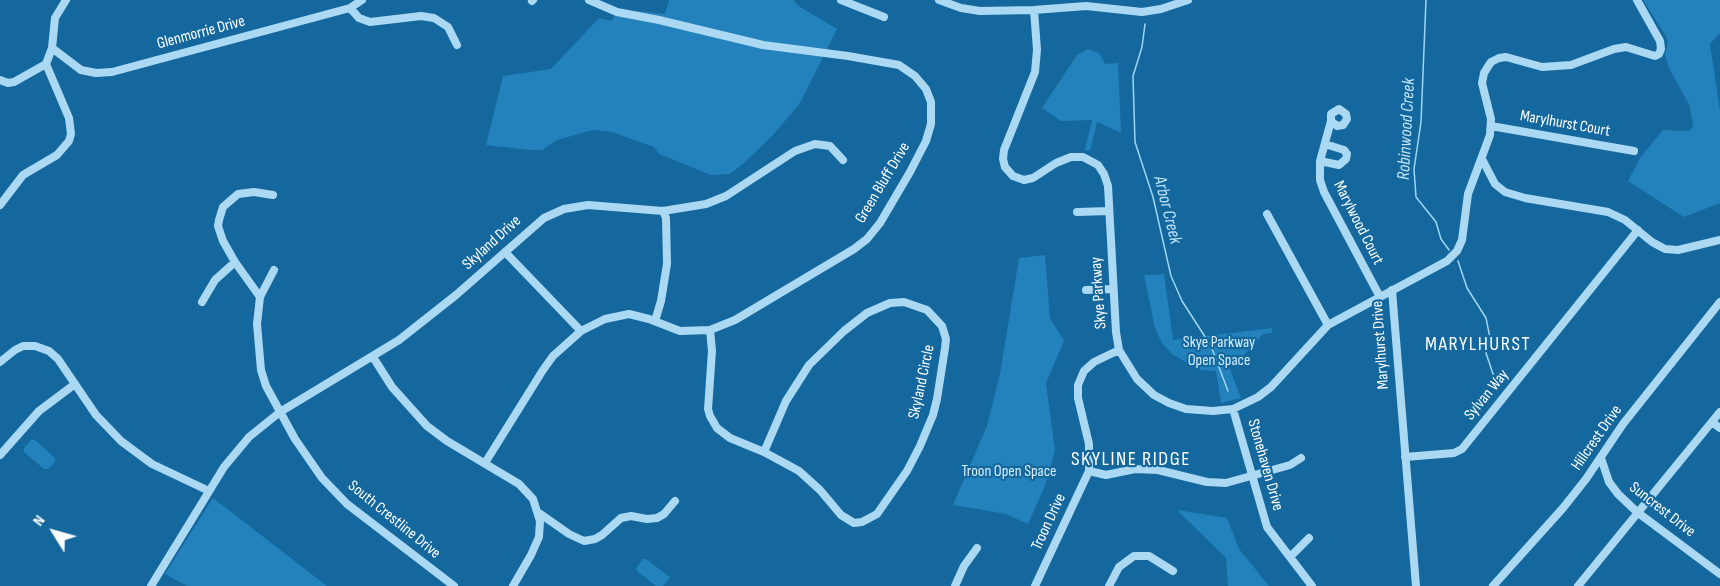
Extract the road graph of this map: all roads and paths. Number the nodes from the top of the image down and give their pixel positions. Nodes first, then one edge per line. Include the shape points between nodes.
1 (66, 0) edge
2 (362, 0) edge
3 (590, 0) edge
4 (842, 0) edge
5 (939, 0) edge
6 (1188, 0) edge
7 (1637, 0) edge
8 (1105, 4) edge
9 (350, 8) junction
10 (1034, 10) junction
11 (884, 16) dead end
12 (457, 45) dead end
13 (52, 48) junction
14 (46, 64) junction
15 (0, 80) edge
16 (1331, 121) dead end
17 (1491, 126) junction
18 (1325, 144) junction
19 (1634, 151) dead end
20 (1482, 159) junction
21 (843, 160) dead end
22 (1320, 161) junction
23 (273, 195) dead end
24 (0, 205) edge
25 (663, 211) junction
26 (1109, 211) junction
27 (1077, 212) dead end
28 (1267, 214) dead end
29 (1638, 231) junction
30 (1720, 240) edge
31 (505, 252) junction
32 (235, 262) junction
33 (274, 270) dead end
34 (1113, 289) junction
35 (1086, 290) dead end
36 (1392, 290) junction
37 (260, 297) junction
38 (1380, 297) junction
39 (202, 302) dead end
40 (1720, 302) edge
41 (655, 321) junction
42 (1328, 325) junction
43 (711, 330) junction
44 (581, 331) junction
45 (1119, 350) junction
46 (373, 357) junction
47 (0, 363) edge
48 (75, 384) junction
49 (1233, 408) junction
50 (280, 412) junction
51 (1720, 412) edge
52 (1712, 422) junction
53 (1720, 428) edge
54 (764, 452) junction
55 (0, 455) edge
56 (1406, 457) junction
57 (1301, 458) dead end
58 (1601, 458) junction
59 (485, 463) junction
60 (1089, 471) junction
61 (1252, 476) junction
62 (1607, 477) junction
63 (1586, 479) junction
64 (209, 491) junction
65 (675, 501) dead end
66 (1637, 512) junction
67 (539, 513) junction
68 (1308, 538) dead end
69 (977, 548) dead end
70 (1290, 557) junction
71 (1173, 571) dead end
72 (1720, 574) edge
73 (151, 586) edge
74 (454, 586) edge
75 (513, 586) edge
76 (955, 586) edge
77 (1035, 586) edge
78 (1109, 586) edge
79 (1312, 586) edge
80 (1416, 586) edge
81 (1492, 586) edge
82 (1578, 586) edge

1 - 13 street via 55,18
2 - 9 street, Glenmorrie Drive
3 - 43 street, Green Bluff Drive via 617,12 763,45 895,64 915,76 930,98 932,119 926,141 867,239 735,320
4 - 11 street
5 - 10 street via 971,10
6 - 8 street via 1150,11 1130,11
7 - 17 street, Marylhurst Drive via 1660,41 1659,54 1653,57 1620,48 1576,64 1547,67 1509,58 1496,59 1488,65 1482,79
8 - 10 street
9 - 12 street via 359,18 370,22 434,18 448,27
9 - 13 street, Glenmorrie Drive via 112,72 81,70
10 - 26 street, Skye Parkway via 1035,72 1004,150 1004,165 1013,176 1027,179 1063,160 1088,159 1104,174
13 - 14 street
14 - 15 street via 14,82
14 - 24 street via 69,118 69,141 57,155 23,176
16 - 18 street, Marylwood Court
17 - 19 street, Marylhurst Court
17 - 20 street, Marylhurst Drive
18 - 22 street, Marylwood Court
18 - 22 street, Marylwood Court via 1344,150 1346,159 1339,165
20 - 29 street via 1495,184 1511,195 1608,212
20 - 36 street, Marylhurst Drive via 1468,194 1457,251 1447,261
21 - 25 street, Skyland Drive via 830,146 808,146 726,196 693,207
22 - 38 street, Marylwood Court via 1324,192
23 - 32 street via 244,192 223,207 218,226
25 - 31 street, Skyland Drive via 602,205 564,209 538,222
25 - 41 street via 667,264
26 - 27 street
26 - 34 street, Skye Parkway
28 - 42 street
29 - 30 street via 1668,250
29 - 56 street, Sylvan Way via 1462,449
31 - 44 street
31 - 46 street, Skyland Drive via 418,326
32 - 37 street
32 - 39 street via 215,280
33 - 37 street
34 - 35 street
34 - 45 street, Skye Parkway
36 - 38 street, Skye Parkway
36 - 56 street, Marylhurst Drive
37 - 50 street, South Crestline Drive via 261,370
38 - 42 street, Skye Parkway
40 - 58 street, Hillcrest Drive via 1623,424
41 - 43 street, Green Bluff Drive via 681,331
41 - 44 street, Green Bluff Drive via 625,315 605,319
42 - 49 street, Skye Parkway via 1265,392
43 - 54 street, Skyland Circle via 710,416 722,433
44 - 59 street, Green Bluff Drive via 553,356
45 - 49 street, Skye Parkway via 1142,385 1169,403 1197,411
45 - 60 street, Troon Drive via 1094,362 1084,371 1078,385 1089,444
46 - 50 street, Skyland Drive
46 - 59 street via 420,420
47 - 48 street via 19,348 42,348 58,359
48 - 55 street via 39,411
48 - 64 street via 104,424 131,450
49 - 61 street, Stonehaven Drive
50 - 64 street, Skyland Drive via 232,455
50 - 74 street, South Crestline Drive via 312,466 346,504
51 - 52 street
52 - 53 street
52 - 66 street
54 - 54 street, Skyland Circle via 799,471 848,520 862,522 877,514 907,471 933,415 945,348 939,322 923,308 897,302 876,308 854,322 800,379
56 - 80 street, Marylhurst Drive
57 - 61 street
58 - 62 street, Suncrest Drive
58 - 63 street, Hillcrest Drive
59 - 67 street via 523,487
60 - 61 street via 1106,475 1135,469 1158,470 1219,483
60 - 77 street, Troon Drive
61 - 70 street, Stonehaven Drive via 1267,527
62 - 63 street via 1595,471
62 - 66 street, Suncrest Drive via 1615,491
63 - 81 street, Hillcrest Drive
64 - 73 street, Skyland Drive
65 - 67 street via 655,523 631,516 621,518 602,535 584,541
66 - 72 street, Suncrest Drive
66 - 82 street
67 - 75 street via 536,546
68 - 70 street
69 - 76 street
70 - 79 street, Stonehaven Drive
71 - 78 street via 1149,556 1134,556 1119,567

